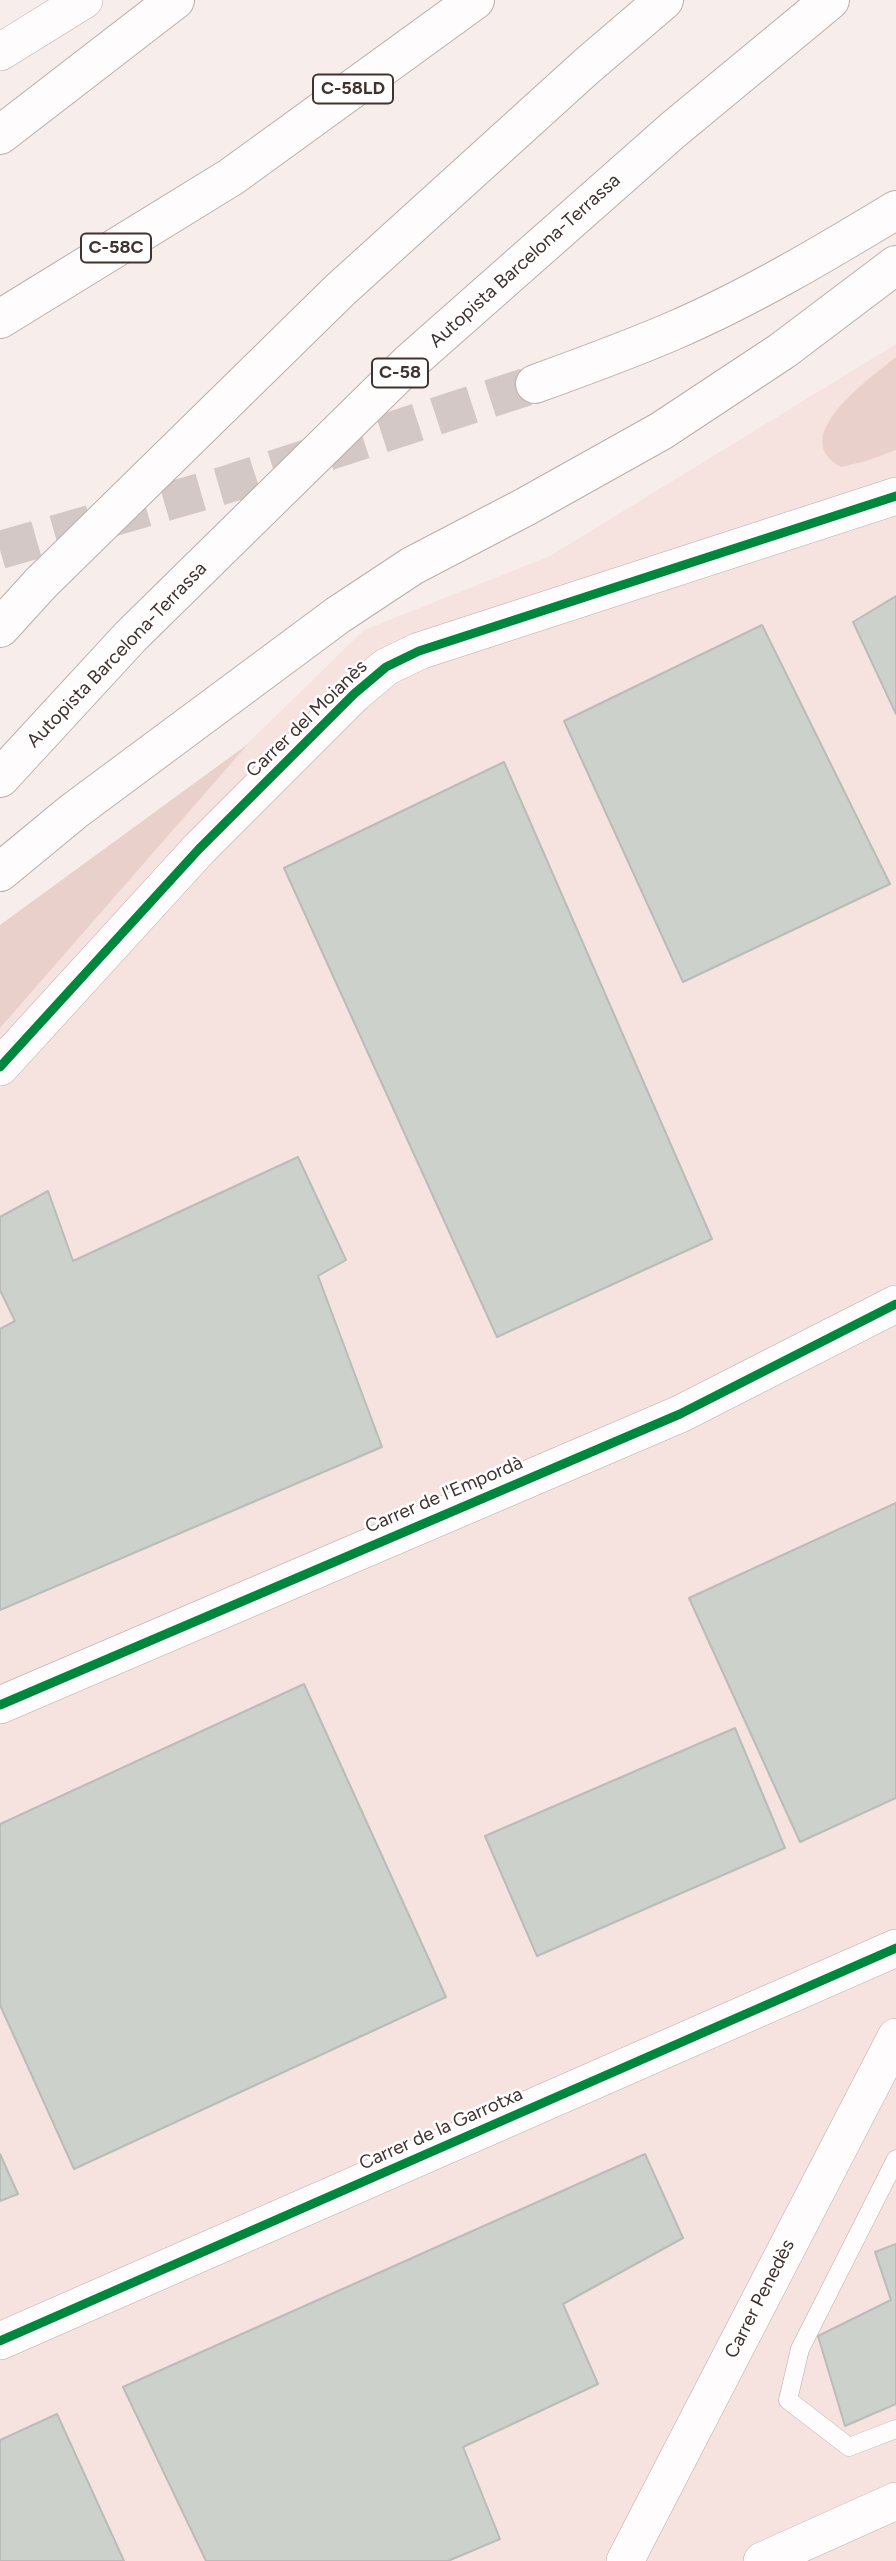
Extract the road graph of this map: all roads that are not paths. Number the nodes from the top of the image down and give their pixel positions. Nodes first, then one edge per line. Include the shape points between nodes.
1 (84, 0) edge
2 (175, 0) edge
3 (475, 0) edge
4 (664, 0) edge
5 (830, 0) edge
6 (0, 52) edge
7 (0, 135) edge
8 (231, 177) joint
9 (896, 210) edge
10 (896, 265) edge
11 (0, 319) edge
12 (535, 384) tunnel mouth
13 (896, 496) edge
14 (0, 628) edge
15 (0, 778) edge
16 (0, 872) edge
17 (0, 1067) edge
18 (896, 1304) edge
19 (0, 1705) edge
20 (896, 1948) edge
21 (896, 2037) edge
22 (896, 2159) edge
23 (0, 2341) edge
24 (896, 2429) edge
25 (896, 2501) edge
26 (625, 2561) edge
27 (762, 2561) edge

1 - 6 street
2 - 7 highway
3 - 8 highway, C-58LD
4 - 14 highway via 340,290
5 - 15 highway, Autopista Barcelona-Terrassa / C-58 via 673,130 410,363 131,636
8 - 11 highway, C-58C
9 - 12 highway via 677,329
10 - 16 highway via 782,351 661,431 412,566 338,615 74,811
13 - 17 street, Carrer del Moianès via 419,651 386,667 199,849
18 - 19 street, Carrer de l'Empordà via 680,1413
20 - 23 street, Carrer de la Garrotxa
21 - 26 street, Carrer Penedès
22 - 24 lane via 800,2349 788,2399 849,2447
25 - 27 street

